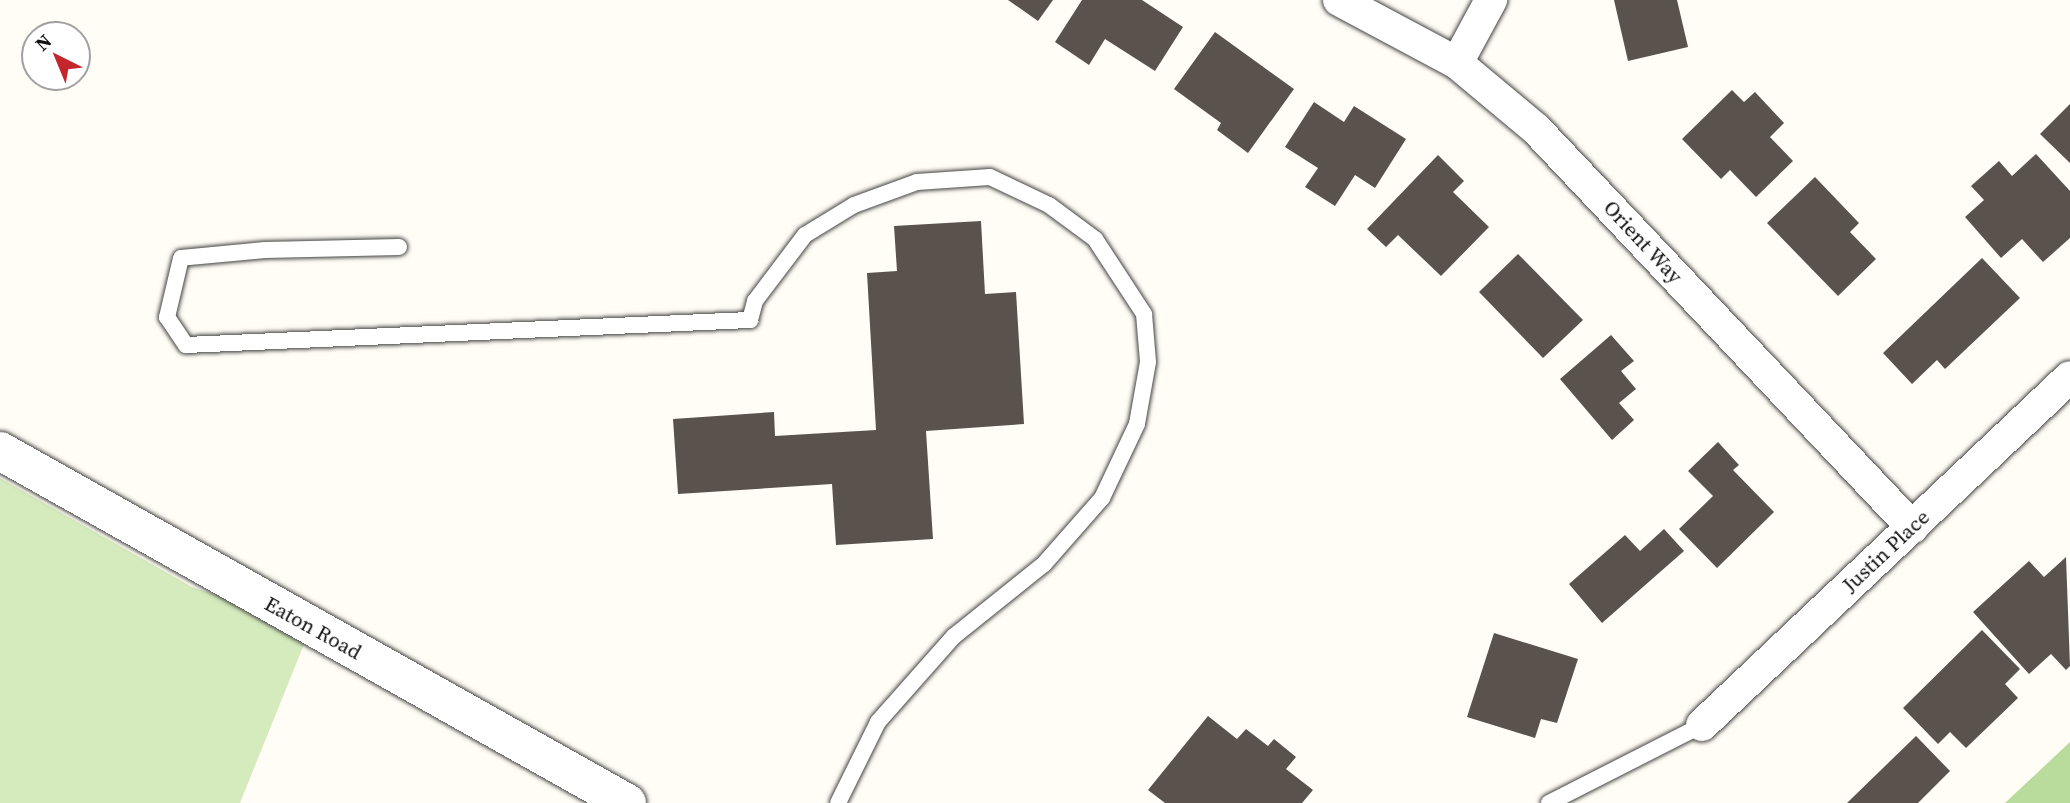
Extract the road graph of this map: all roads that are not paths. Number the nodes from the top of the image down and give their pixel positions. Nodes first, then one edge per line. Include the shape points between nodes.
1 (1339, 0) edge
2 (1491, 0) edge
3 (1457, 63) junction
4 (399, 247) dead end
5 (2070, 377) edge
6 (0, 451) edge
7 (1912, 527) junction
8 (1702, 725) joint
9 (627, 803) edge
10 (838, 803) edge
11 (1549, 803) edge

1 - 3 street, Orient Way
2 - 3 street
3 - 7 street, Orient Way via 1536,129
4 - 10 lane via 265,250 181,258 167,317 186,345 750,320 755,301 805,235 855,205 917,182 990,177 1049,205 1096,239 1144,314 1148,362 1137,424 1102,498 1044,564 954,636 878,722
5 - 7 street, Justin Place
6 - 9 street, Eaton Road
7 - 8 street, Justin Place
8 - 11 lane

